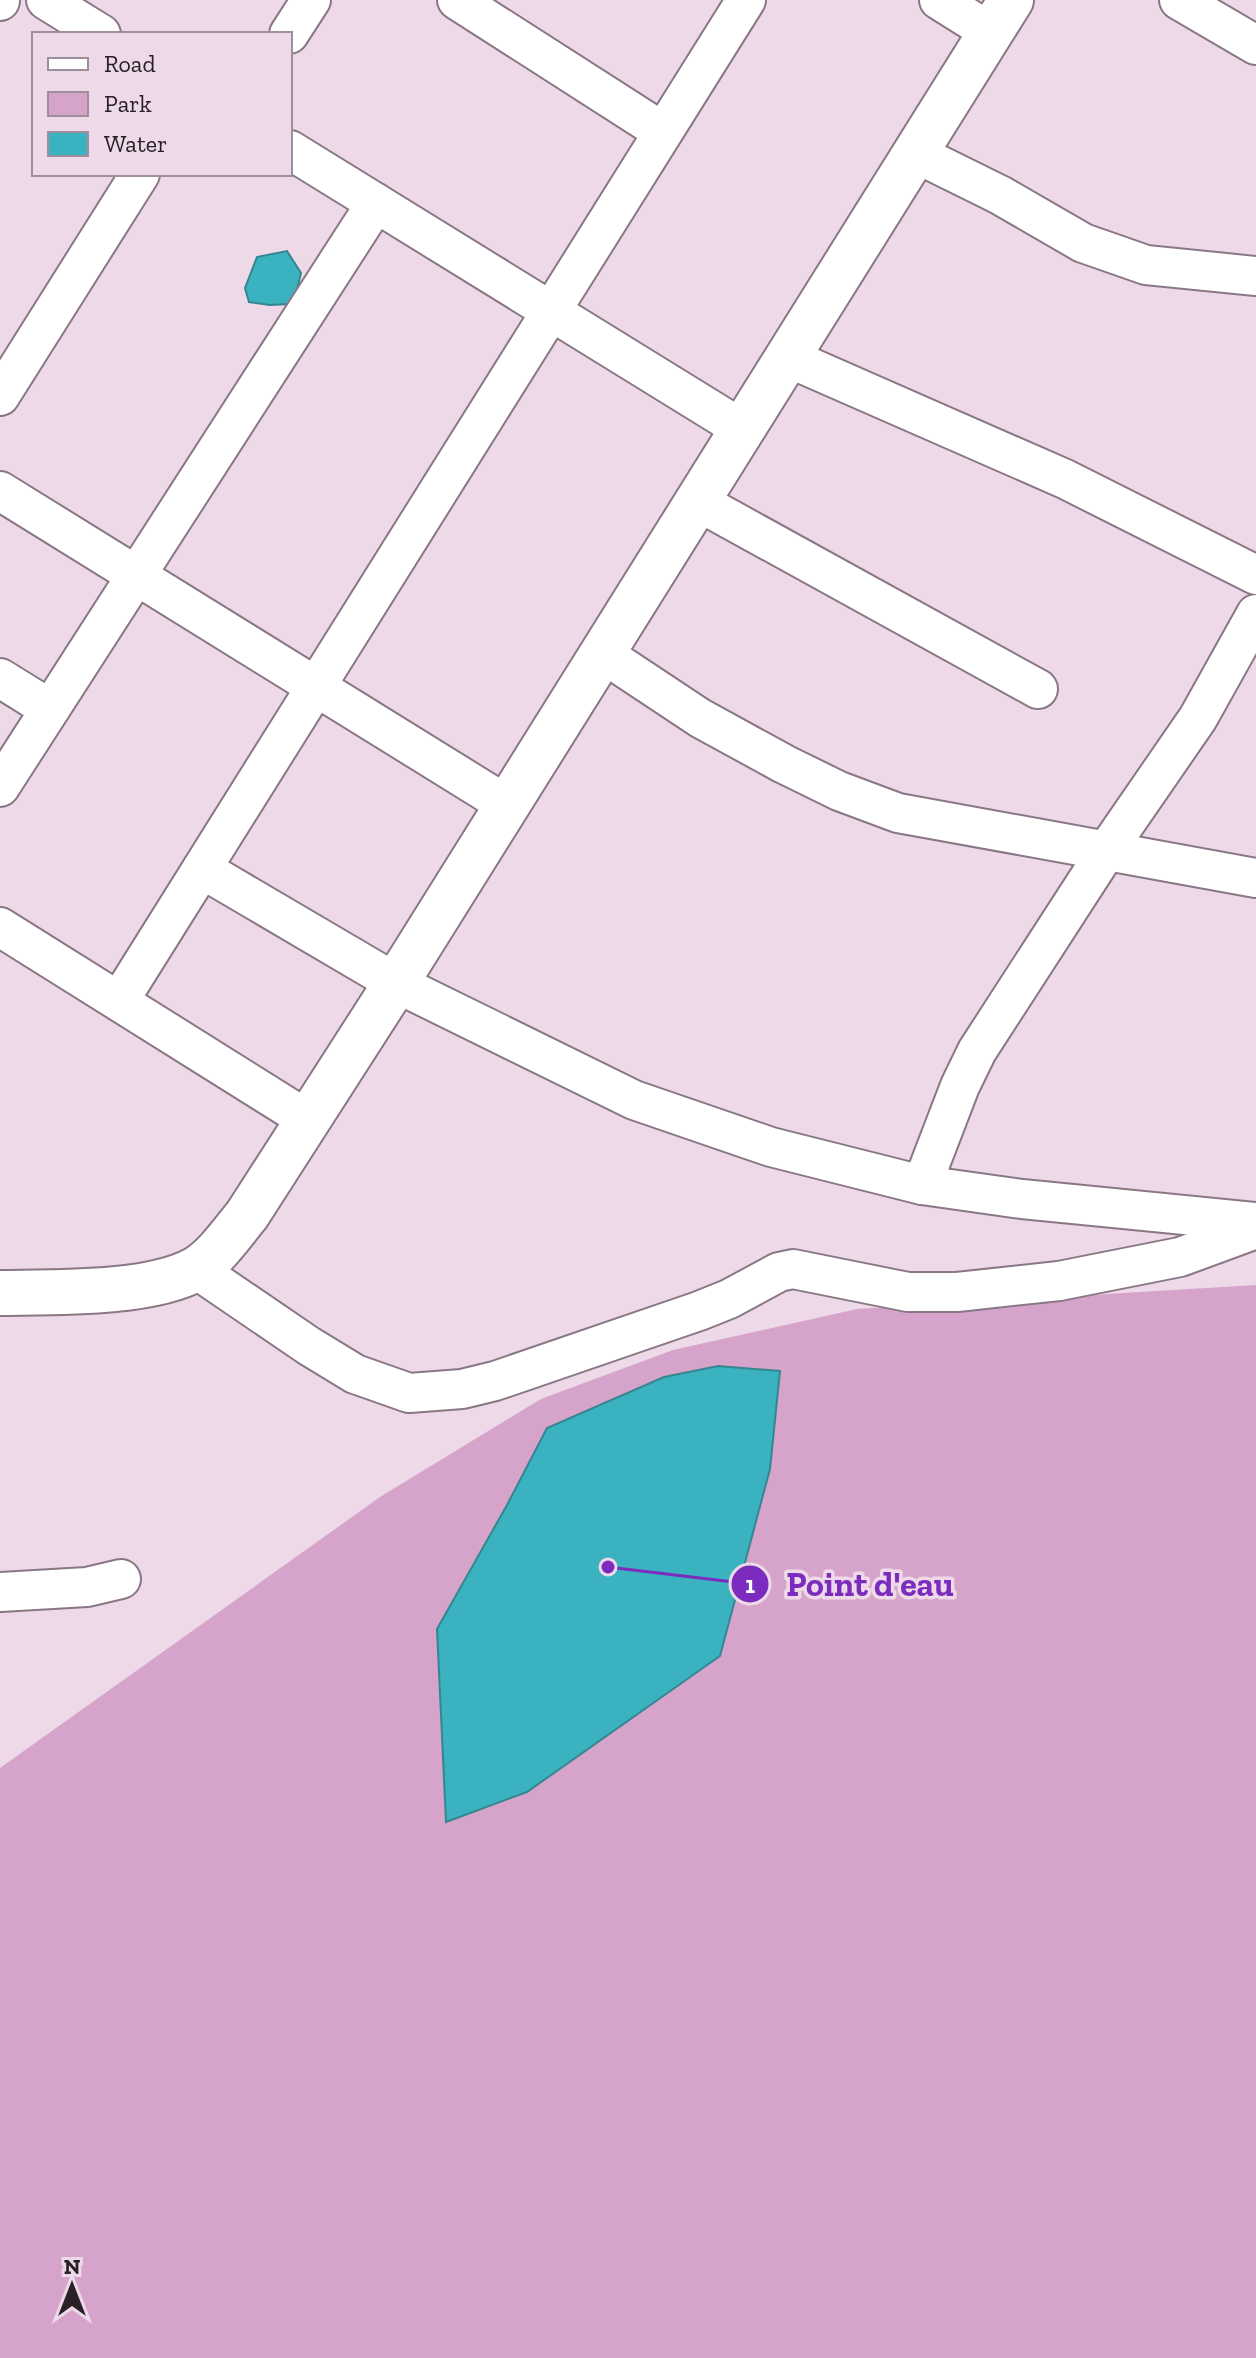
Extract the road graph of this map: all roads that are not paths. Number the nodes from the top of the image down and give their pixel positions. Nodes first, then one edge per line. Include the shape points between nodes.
1 (46, 0) edge
2 (311, 0) edge
3 (746, 0) edge
4 (939, 0) edge
5 (1179, 0) edge
6 (474, 4) edge
7 (1001, 16) edge
8 (98, 32) edge
9 (290, 32) edge
10 (1256, 45) edge
11 (663, 132) junction
12 (292, 151) edge
13 (915, 153) junction
14 (139, 176) edge
15 (376, 203) junction
16 (1256, 276) edge
17 (551, 311) junction
18 (789, 358) junction
19 (0, 396) edge
20 (742, 429) junction
21 (0, 491) edge
22 (697, 501) junction
23 (136, 575) junction
24 (1256, 575) edge
25 (1256, 617) edge
26 (602, 653) junction
27 (0, 678) edge
28 (316, 687) junction
29 (1038, 689) dead end
30 (50, 709) junction
31 (0, 787) edge
32 (507, 805) junction
33 (1107, 850) junction
34 (202, 869) junction
35 (1256, 878) edge
36 (0, 927) edge
37 (396, 983) junction
38 (119, 1001) junction
39 (308, 1120) junction
40 (922, 1185) junction
41 (1256, 1222) edge
42 (1256, 1229) edge
43 (196, 1269) junction
44 (0, 1293) edge
45 (121, 1579) dead end
46 (0, 1592) edge

1 - 8 street
2 - 9 street
3 - 11 street
4 - 7 street
5 - 10 street
6 - 11 street
7 - 13 street
11 - 17 street
12 - 15 street
13 - 16 street via 1083,243 1146,265
13 - 18 street
14 - 19 street
15 - 17 street
15 - 23 street
17 - 20 street
17 - 28 street
18 - 20 street
18 - 24 street via 1065,479
20 - 22 street
21 - 23 street
22 - 26 street
22 - 29 street
23 - 28 street
23 - 30 street
25 - 33 street via 1198,718
26 - 32 street
26 - 33 street via 700,718 839,791 898,813
27 - 30 street
28 - 32 street
28 - 34 street
30 - 31 street
32 - 37 street
33 - 35 street
33 - 40 street via 977,1051
34 - 37 street
34 - 38 street
36 - 38 street
37 - 39 street
37 - 40 street via 634,1100 771,1147
38 - 39 street
39 - 43 street via 247,1215
40 - 41 street
42 - 43 street via 1180,1257 1059,1281 957,1292 908,1292 793,1269 699,1311 495,1381 409,1393 355,1374
43 - 44 street via 119,1288
45 - 46 street via 87,1587

